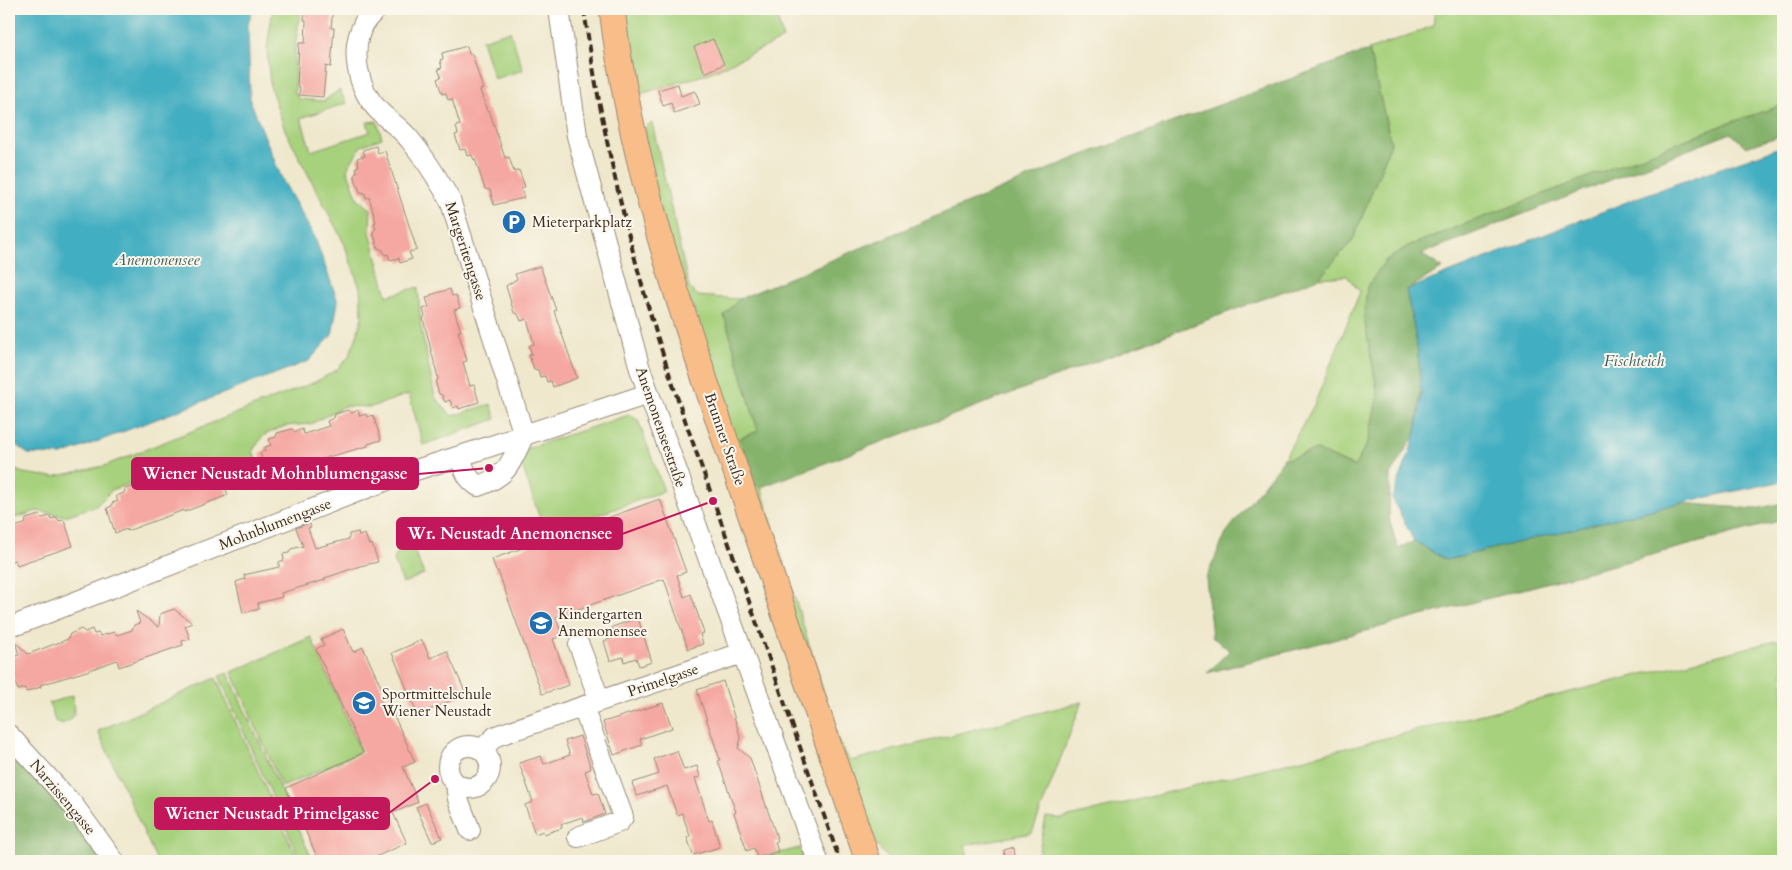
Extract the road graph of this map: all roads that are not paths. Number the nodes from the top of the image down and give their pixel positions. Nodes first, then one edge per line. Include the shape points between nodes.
1 (377, 9) edge
2 (559, 9) edge
3 (612, 9) edge
4 (648, 394) junction
5 (524, 435) junction
6 (460, 456) junction
7 (19, 624) dead end
8 (579, 645) dead end
9 (742, 653) junction
10 (592, 704) junction
11 (9, 735) edge
12 (482, 750) junction
13 (456, 784) junction
14 (470, 830) dead end
15 (578, 837) dead end
16 (114, 861) edge
17 (818, 861) edge
18 (868, 861) edge

1 - 5 street, Margeritengasse via 365,22 356,44 358,70 365,92 378,110 409,138 434,171 450,200
2 - 4 street, Anemonenseestraße via 576,136
3 - 18 main road, Brunner Straße via 631,121 653,216 686,326
4 - 5 street, Mohnblumengasse
4 - 9 street, Anemonenseestraße
5 - 6 street, Mohnblumengasse
5 - 6 street via 507,470 478,486 465,474
6 - 7 street, Mohnblumengasse via 400,475
8 - 10 street
9 - 10 street, Primelgasse
9 - 17 street, Anemonenseestraße
10 - 12 street, Primelgasse via 496,736
10 - 15 street via 623,817 619,822
11 - 16 street, Narzissengasse via 74,806
12 - 13 street via 490,769 486,780 466,788
12 - 13 street via 460,747 452,754 448,764 449,775
13 - 14 street

